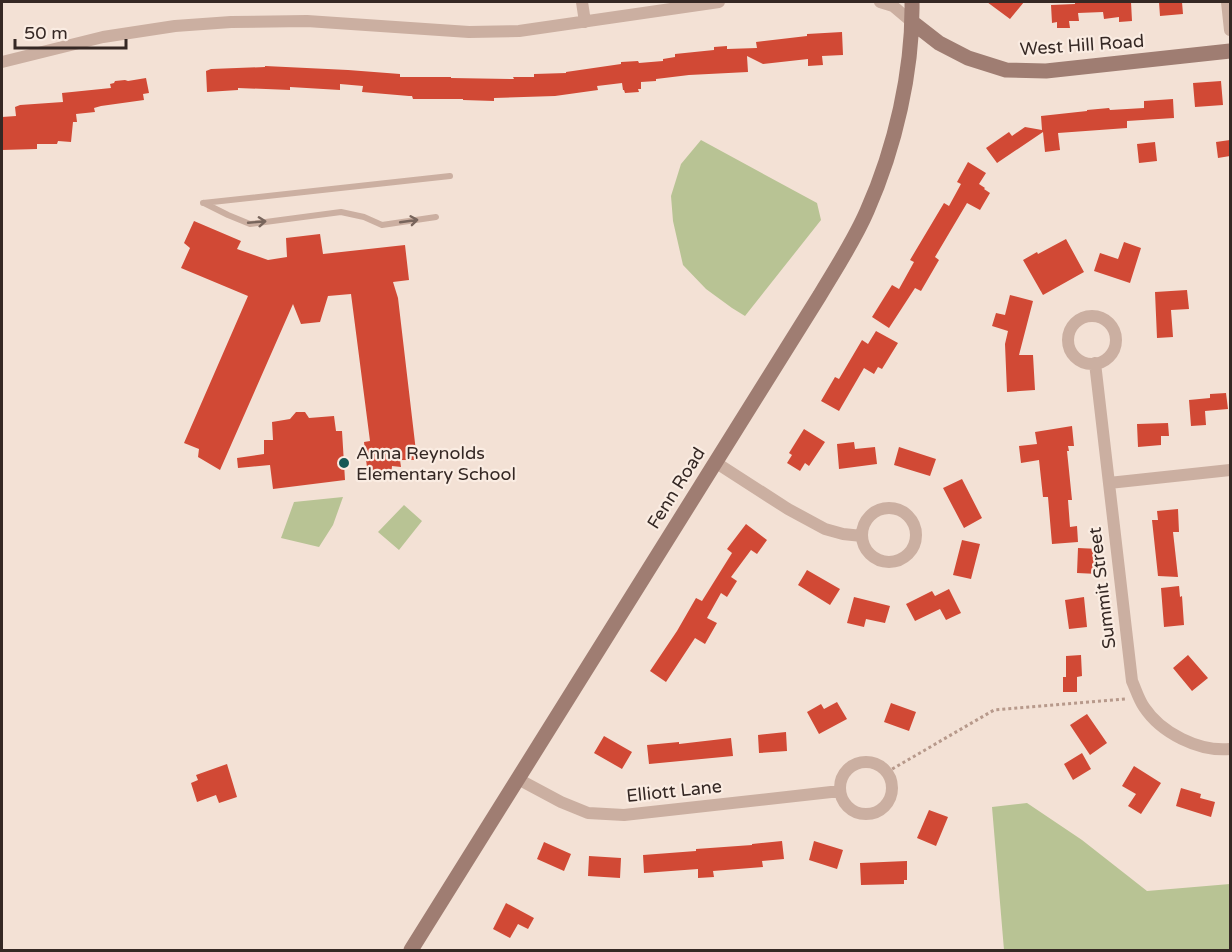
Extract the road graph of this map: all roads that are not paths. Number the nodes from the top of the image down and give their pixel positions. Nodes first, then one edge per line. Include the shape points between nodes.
1 (582, 2) edge
2 (719, 2) edge
3 (880, 2) edge
4 (912, 2) edge
5 (1227, 2) edge
6 (585, 22) junction
7 (912, 22) junction
8 (1230, 30) edge
9 (1230, 51) edge
10 (2, 62) edge
11 (450, 176) dead end
12 (436, 217) dead end
13 (1095, 363) dead end
14 (715, 462) junction
15 (1230, 471) edge
16 (1108, 483) junction
17 (862, 536) junction
18 (1230, 748) edge
19 (518, 779) junction
20 (840, 791) junction
21 (411, 951) edge

1 - 6 street
2 - 6 street
3 - 7 street via 893,6
4 - 7 street, Fenn Road
5 - 8 street
6 - 10 street via 519,31 469,32 307,21 219,22 103,36
7 - 9 street, West Hill Road via 939,43 968,58 1006,70 1046,71
7 - 14 street, Fenn Road via 894,132 867,212 841,261
11 -> 12 lane via 203,203 250,224 341,212 382,225
13 - 16 street, Summit Street
14 - 17 street via 825,529
14 - 19 street, Fenn Road
15 - 16 street
16 - 18 street, Summit Street via 1132,681 1144,707 1165,729 1192,744
17 - 17 street via 863,545 874,558 891,562 914,548 916,529 906,514 889,508 872,514
19 - 20 street, Elliott Lane via 588,813 624,814
19 - 21 street, Fenn Road
20 - 20 street via 849,808 873,814 885,807 892,784 882,767 856,764 843,778

